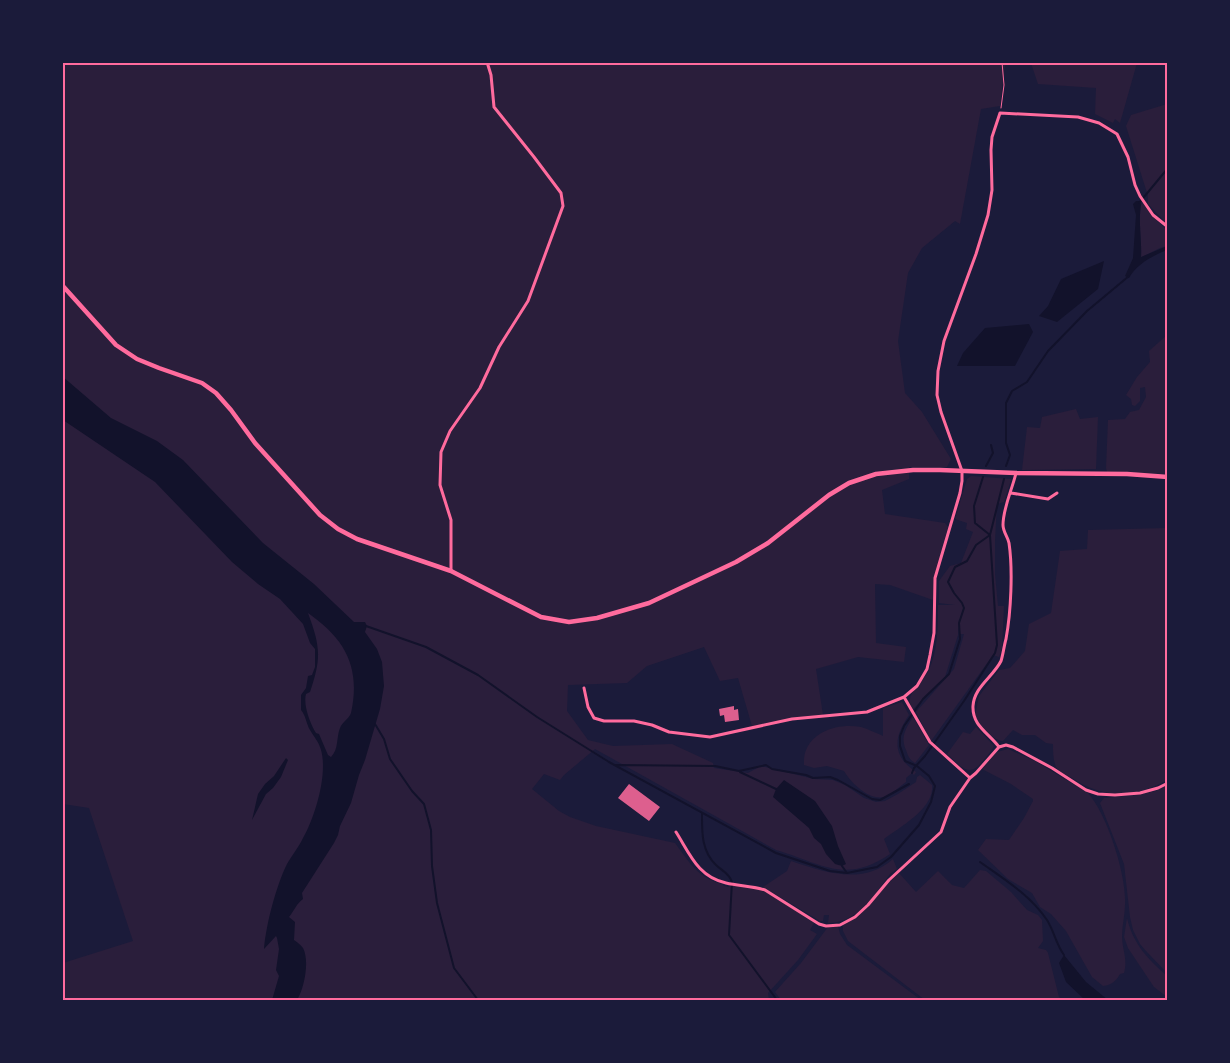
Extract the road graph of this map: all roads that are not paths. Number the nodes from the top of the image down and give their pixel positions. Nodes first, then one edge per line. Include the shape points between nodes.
1 (486, 62) edge
2 (1168, 227) edge
3 (62, 285) edge
4 (962, 471) junction
5 (1016, 473) junction
6 (1168, 477) edge
7 (1011, 493) junction
8 (1057, 493) dead end
9 (451, 571) junction
10 (584, 688) dead end
11 (904, 697) junction
12 (999, 747) junction
13 (970, 778) junction
14 (1168, 783) edge
15 (676, 832) dead end

1 - 9 street via 491,75 494,107 561,193 562,206 528,301 440,452 440,484 451,520
2 - 4 street via 1140,196 1117,134 1078,117 1000,113 992,144 992,190 988,215 944,341 938,371 937,395 941,412
3 - 9 main road via 116,345 137,359 202,383 216,393 320,515 338,529 357,539
4 - 5 main road
4 - 9 main road via 876,474 849,483 768,543 736,562 649,603 597,618 569,622 541,616
4 - 11 street via 960,493 935,578 934,633 927,668 917,686
5 - 6 main road
5 - 7 street
7 - 8 street via 1048,498
7 - 12 street via 1003,526 1009,541 1011,590 1006,636 1000,662 978,692 973,706 974,719
10 - 11 street via 594,718 634,721 669,732 710,737 792,719 866,712
11 - 13 street via 930,742
12 - 13 street
12 - 14 street via 1013,747 1098,794 1140,793
13 - 15 street via 950,808 942,832 889,880 855,917 840,925 819,924 765,890 708,877 699,869

